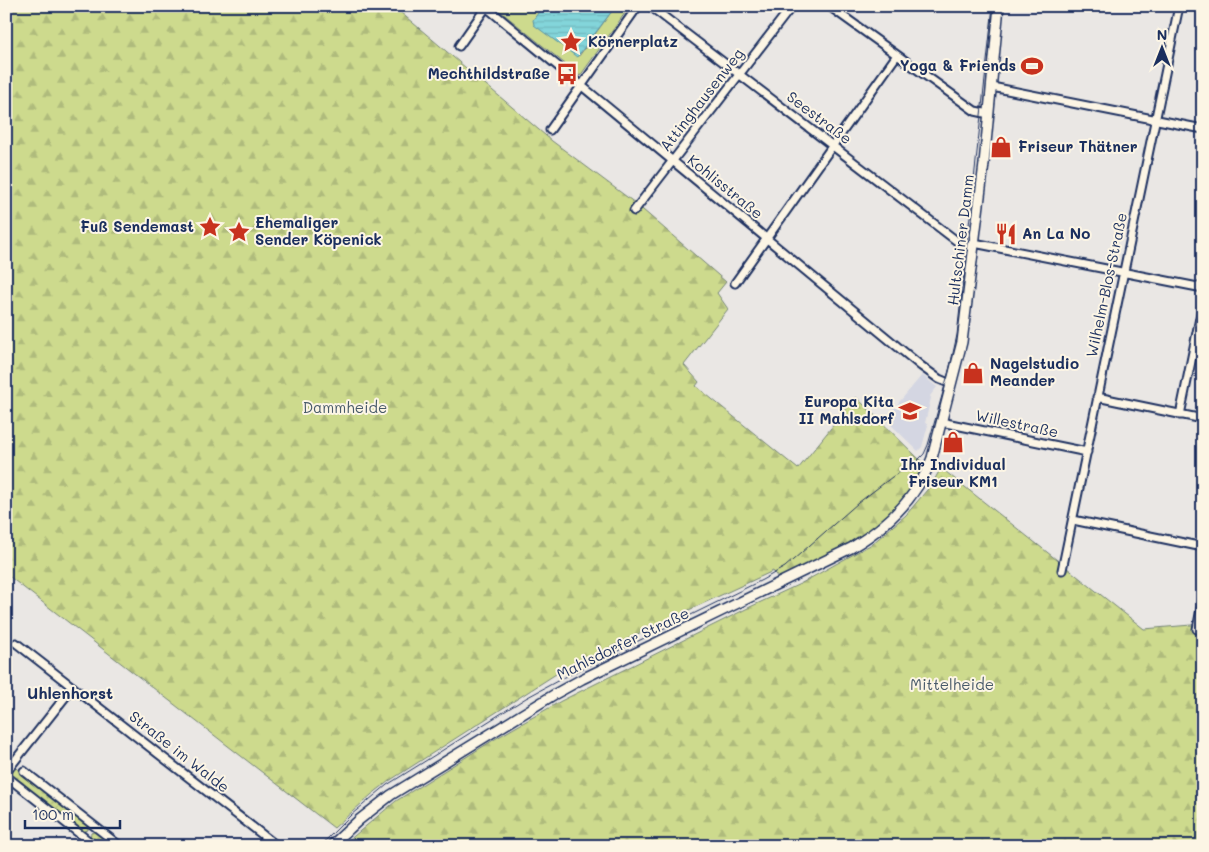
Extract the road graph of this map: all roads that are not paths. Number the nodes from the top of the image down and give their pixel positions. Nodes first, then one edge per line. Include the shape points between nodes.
1 (638, 6) edge
2 (650, 6) edge
3 (792, 6) edge
4 (829, 6) edge
5 (999, 6) edge
6 (1179, 6) edge
7 (486, 7) edge
8 (459, 46) dead end
9 (897, 54) junction
10 (739, 75) junction
11 (581, 86) junction
12 (992, 87) junction
13 (989, 114) junction
14 (1155, 119) junction
15 (1203, 129) edge
16 (550, 130) dead end
17 (832, 146) junction
18 (672, 161) junction
19 (634, 211) dead end
20 (767, 238) junction
21 (974, 245) junction
22 (1123, 272) junction
23 (735, 283) dead end
24 (1203, 288) edge
25 (1203, 303) edge
26 (951, 384) junction
27 (1098, 397) junction
28 (1180, 415) junction
29 (1203, 419) edge
30 (941, 422) junction
31 (1087, 452) junction
32 (926, 472) joint
33 (1073, 520) junction
34 (1203, 547) edge
35 (1062, 570) dead end
36 (1203, 599) edge
37 (1197, 629) dead end
38 (16, 643) dead end
39 (73, 687) junction
40 (24, 771) dead end
41 (6, 772) edge
42 (6, 776) edge
43 (95, 846) edge
44 (120, 846) edge
45 (277, 846) edge
46 (331, 846) edge

1 - 11 street
2 - 10 street, Seestraße
3 - 10 street, Attinghausenweg
4 - 9 street
5 - 12 main road, Hultschiner Damm
6 - 14 street, Wilhelm-Blos-Straße
7 - 8 street
7 - 11 street, Kohlisstraße
9 - 13 street via 975,111
9 - 17 street
10 - 17 street, Seestraße
10 - 18 street, Attinghausenweg
11 - 16 street
11 - 18 street, Kohlisstraße
12 - 13 main road, Hultschiner Damm
12 - 14 street
13 - 21 main road, Hultschiner Damm
14 - 15 street
14 - 22 street, Wilhelm-Blos-Straße
17 - 20 street
17 - 21 street, Seestraße via 962,245
18 - 19 street, Attinghausenweg
18 - 20 street, Kohlisstraße
20 - 23 street
20 - 26 street, Kohlisstraße via 921,366
21 - 22 street, Seestraße
21 - 26 main road, Hultschiner Damm via 962,342
22 - 24 street, Seestraße
22 - 27 street, Wilhelm-Blos-Straße
25 - 28 street
26 - 30 main road, Hultschiner Damm
27 - 28 street
27 - 31 street, Wilhelm-Blos-Straße
28 - 29 street
30 - 31 street, Willestraße
30 - 32 main road, Hultschiner Damm
31 - 33 street, Wilhelm-Blos-Straße
32 - 46 main road, Mahlsdorfer Straße via 900,510 864,540 555,694 391,795
33 - 34 street
33 - 35 street, Wilhelm-Blos-Straße
36 - 37 street
38 - 39 street, Straße im Walde
39 - 41 street
39 - 45 street, Straße im Walde
40 - 44 street
42 - 43 street

